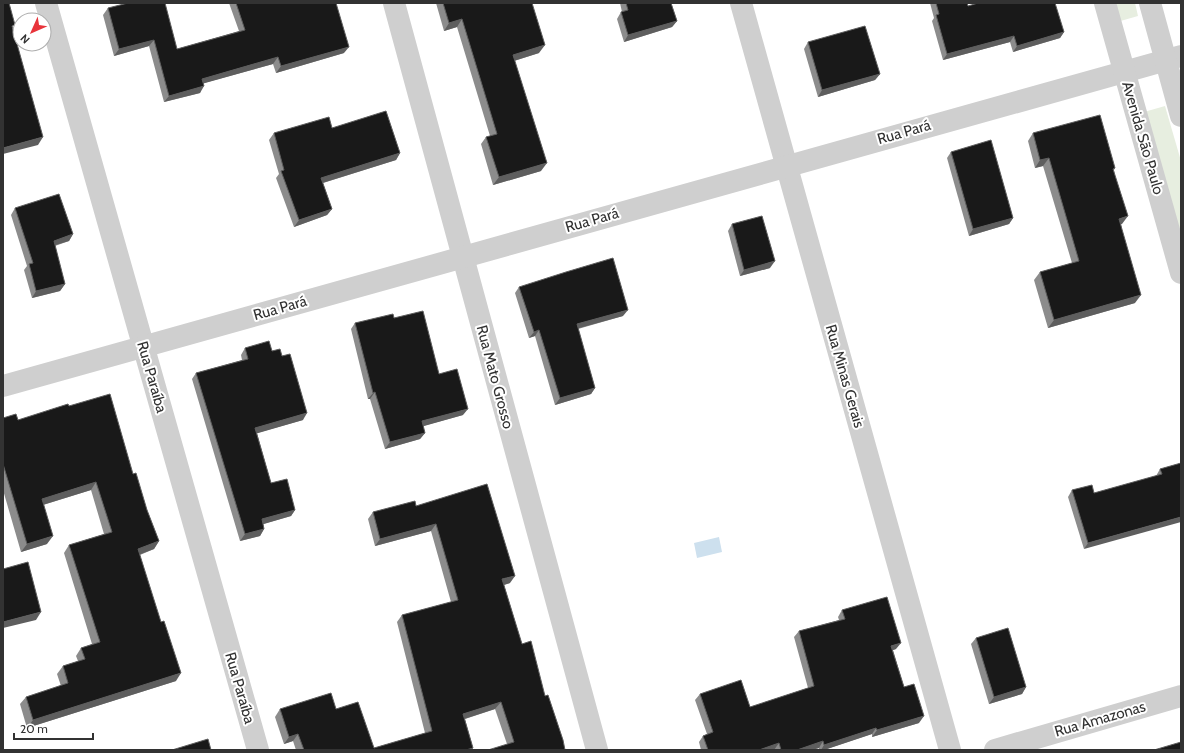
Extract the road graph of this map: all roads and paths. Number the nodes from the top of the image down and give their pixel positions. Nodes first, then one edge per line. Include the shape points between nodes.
1 (46, 3) edge
2 (394, 3) edge
3 (741, 3) edge
4 (1105, 3) edge
5 (1150, 3) edge
6 (1173, 58) edge
7 (1124, 71) junction
8 (1181, 116) edge
9 (786, 165) junction
10 (462, 256) junction
11 (1181, 272) edge
12 (143, 346) junction
13 (3, 386) edge
14 (1181, 696) edge
15 (258, 750) edge
16 (597, 750) edge
17 (950, 750) edge
18 (996, 750) edge

1 - 12 street, Rua Paraíba
2 - 10 street, Rua Mato Grosso
3 - 9 street, Rua Minas Gerais
4 - 7 street, Avenida São Paulo
5 - 6 street
6 - 7 street, Rua Pará
6 - 8 street
7 - 9 street, Rua Pará
7 - 11 street, Avenida São Paulo
9 - 10 street, Rua Pará
9 - 17 street, Rua Minas Gerais
10 - 12 street, Rua Pará
10 - 16 street, Rua Mato Grosso
12 - 13 street, Rua Pará
12 - 15 street, Rua Paraíba
14 - 18 street, Rua Amazonas

